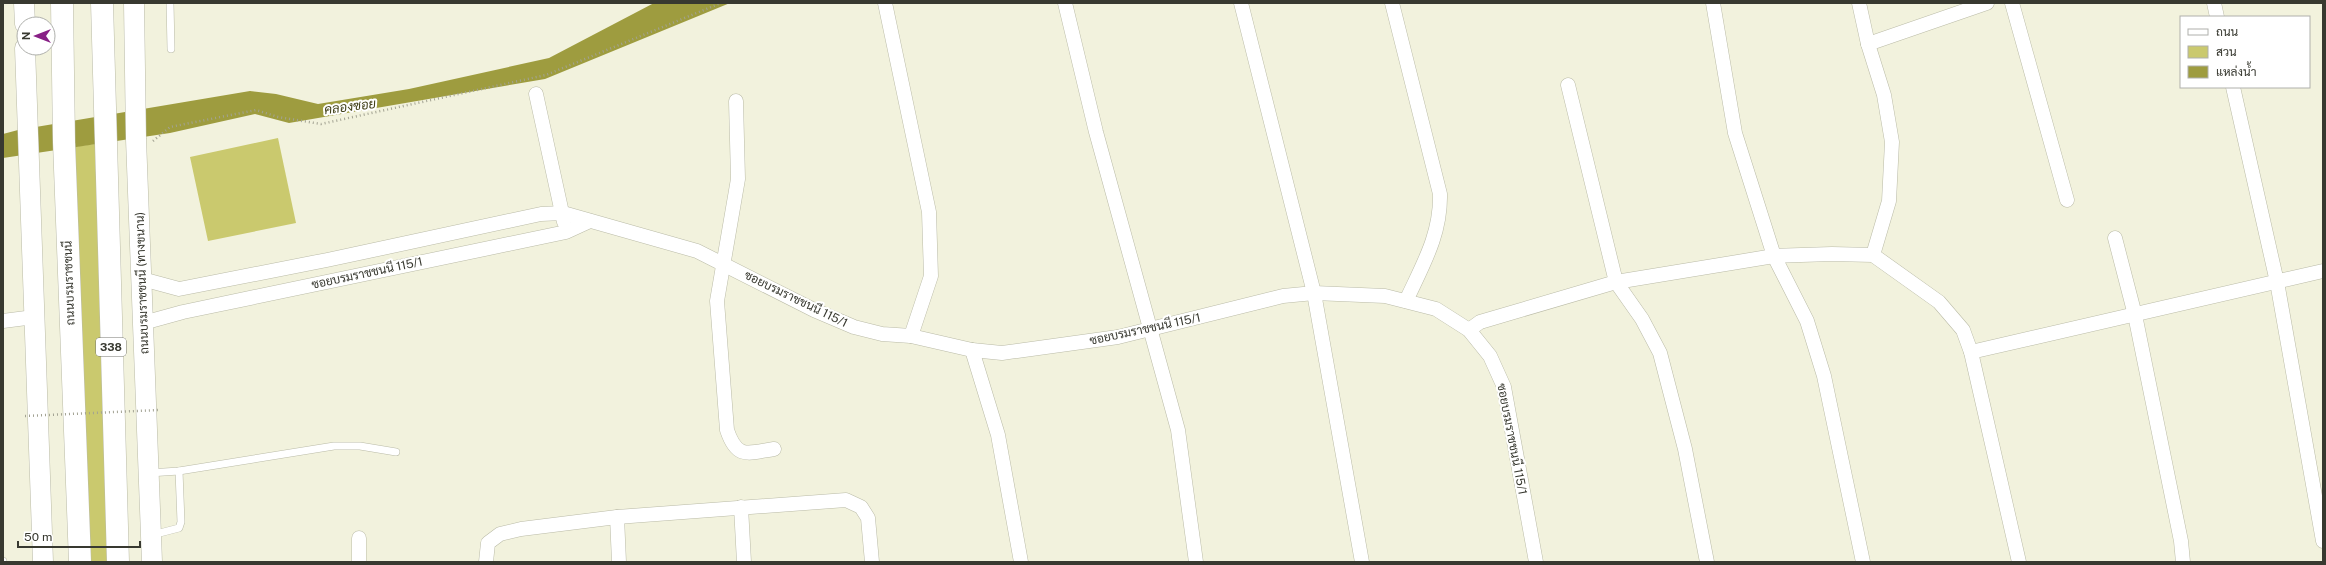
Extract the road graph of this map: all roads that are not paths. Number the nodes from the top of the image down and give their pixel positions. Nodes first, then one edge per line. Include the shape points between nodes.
1 (24, 3) edge
2 (62, 3) edge
3 (102, 3) edge
4 (134, 3) edge
5 (170, 3) edge
6 (885, 3) edge
7 (1065, 3) edge
8 (1241, 3) edge
9 (1392, 3) edge
10 (1714, 3) edge
11 (1859, 3) edge
12 (1987, 3) edge
13 (2012, 3) edge
14 (2214, 3) edge
15 (25, 16) edge
16 (2217, 16) edge
17 (1868, 44) junction
18 (171, 49) dead end
19 (25, 56) edge
20 (1568, 85) dead end
21 (2233, 88) edge
22 (536, 94) dead end
23 (736, 101) dead end
24 (2067, 200) dead end
25 (563, 213) junction
26 (590, 221) junction
27 (466, 230) junction
28 (566, 232) junction
29 (2115, 238) dead end
30 (471, 251) junction
31 (1873, 255) junction
32 (347, 256) junction
33 (1774, 256) junction
34 (724, 264) junction
35 (2323, 271) edge
36 (352, 276) junction
37 (142, 279) junction
38 (1616, 282) junction
39 (2277, 282) junction
40 (179, 288) junction
41 (1314, 293) junction
42 (1406, 302) junction
43 (183, 312) junction
44 (2135, 315) junction
45 (34, 316) junction
46 (3, 321) edge
47 (143, 323) junction
48 (1150, 330) junction
49 (1469, 330) junction
50 (911, 336) junction
51 (972, 350) junction
52 (1971, 352) junction
53 (774, 449) dead end
54 (396, 452) dead end
55 (179, 471) junction
56 (149, 473) junction
57 (741, 507) junction
58 (617, 517) junction
59 (152, 536) junction
60 (359, 538) dead end
61 (2323, 540) edge
62 (43, 562) edge
63 (80, 562) edge
64 (118, 562) edge
65 (152, 562) edge
66 (359, 562) edge
67 (486, 562) edge
68 (619, 562) edge
69 (744, 562) edge
70 (872, 562) edge
71 (1021, 562) edge
72 (1196, 562) edge
73 (1362, 562) edge
74 (1536, 562) edge
75 (1707, 562) edge
76 (1863, 562) edge
77 (2019, 562) edge
78 (2184, 562) edge

1 - 15 main road
2 - 63 highway, ถนนบรมราชชนนี via 64,142
3 - 64 highway, 338
4 - 37 main road, ถนนบรมราชชนนี (ทางขนาน) / 338 via 135,101 145,140
5 - 18 lane
6 - 50 street via 929,212 931,236 931,276
7 - 48 street via 1096,132
8 - 41 street
9 - 42 street via 1440,194 1436,234
10 - 33 street via 1735,133
11 - 17 street
12 - 17 street
13 - 24 street
14 - 16 street
17 - 31 street via 1884,95 1892,142 1889,201
19 - 45 main road
20 - 38 street
21 - 39 street
22 - 25 street
23 - 34 street via 738,179
25 - 26 street, ซอยบรมราชชนนี 115/1
25 - 27 street, ซอยบรมราชชนนี 115/1 via 541,214
25 - 28 street
26 - 28 street, ซอยบรมราชชนนี 115/1
26 - 34 street, ซอยบรมราชชนนี 115/1 via 697,251
27 - 30 street
27 - 32 street, ซอยบรมราชชนนี 115/1
28 - 30 street, ซอยบรมราชชนนี 115/1
29 - 44 street
30 - 36 street, ซอยบรมราชชนนี 115/1
31 - 33 street
31 - 52 street via 1939,302 1963,330
32 - 36 street
32 - 40 street, ซอยบรมราชชนนี 115/1
33 - 38 street
33 - 76 street via 1807,321 1824,376
34 - 50 street, ซอยบรมราชชนนี 115/1 via 814,310 854,327 882,334
34 - 53 street via 717,301 727,430 731,442 739,452
35 - 39 street
36 - 43 street, ซอยบรมราชชนนี 115/1
37 - 40 street, ซอยบรมราชชนนี 115/1
37 - 47 main road, ถนนบรมราชชนนี (ทางขนาน) / 338
38 - 49 street via 1480,322
38 - 75 street via 1642,319 1660,353 1685,449
39 - 44 street
39 - 61 street
40 - 43 street
41 - 42 street, ซอยบรมราชชนนี 115/1 via 1385,296
41 - 48 street, ซอยบรมราชชนนี 115/1 via 1283,296
41 - 73 street
42 - 49 street, ซอยบรมราชชนนี 115/1 via 1436,309
43 - 47 street, ซอยบรมราชชนนี 115/1
44 - 52 street
44 - 78 street via 2182,541
45 - 46 street
45 - 62 main road
47 - 56 main road, ถนนบรมราชชนนี (ทางขนาน) / 338
48 - 51 street, ซอยบรมราชชนนี 115/1 via 1118,337 1002,353
48 - 72 street via 1178,430
49 - 74 street, ซอยบรมราชชนนี 115/1 via 1490,356 1504,387
50 - 51 street, ซอยบรมราชชนนี 115/1
51 - 71 street via 998,435
52 - 77 street
54 - 55 lane via 360,446 334,446
55 - 56 lane
55 - 59 lane via 179,528
56 - 59 main road, ถนนบรมราชชนนี (ทางขนาน) / 338
57 - 58 street
57 - 69 street
57 - 70 street via 846,500 861,507 868,518
58 - 67 street via 500,534 488,543
58 - 68 street
59 - 65 main road, ถนนบรมราชชนนี (ทางขนาน) / 338
60 - 66 street

